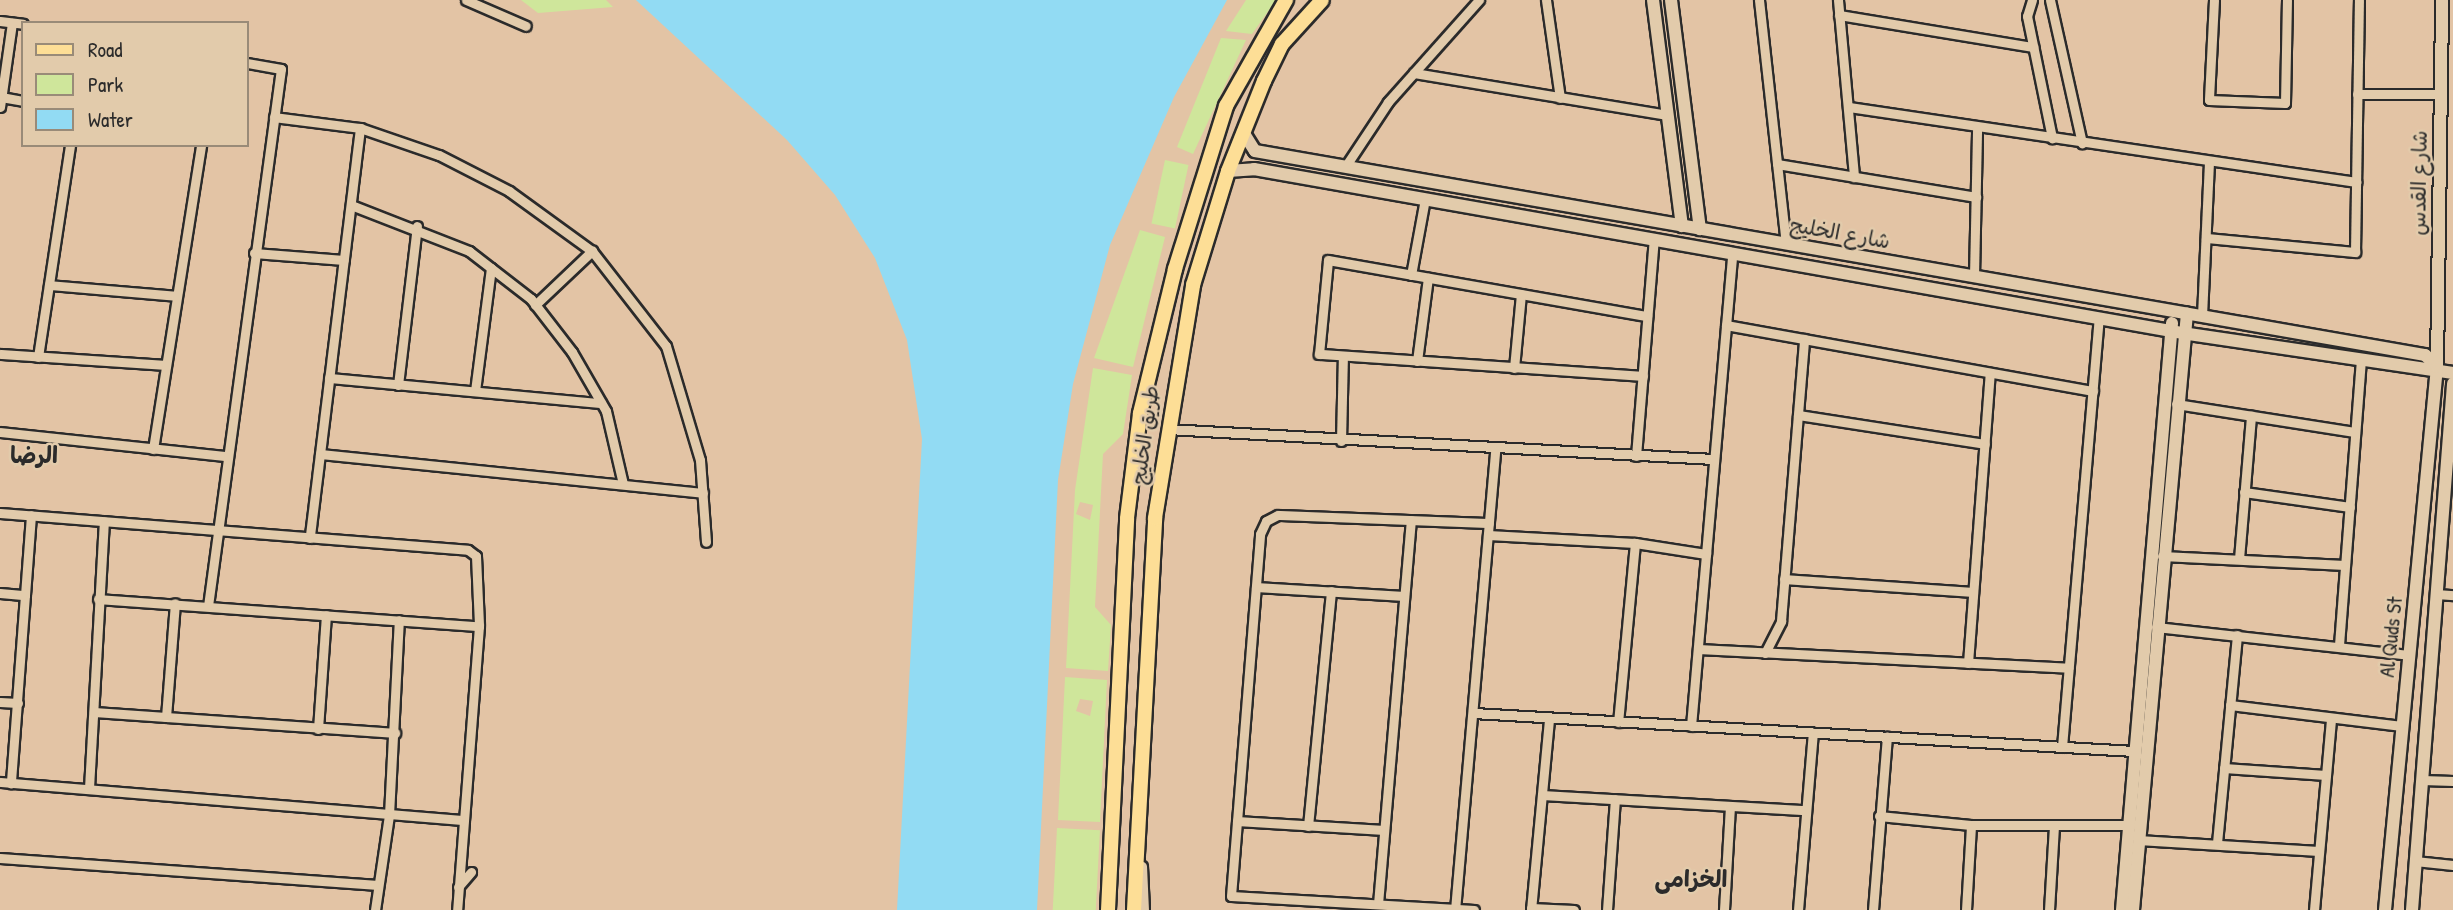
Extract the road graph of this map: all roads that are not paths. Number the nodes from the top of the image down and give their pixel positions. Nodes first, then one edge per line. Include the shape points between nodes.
1 (466, 0) edge
2 (1286, 0) edge
3 (1322, 0) edge
4 (1479, 0) edge
5 (1546, 0) edge
6 (1653, 0) edge
7 (1671, 0) edge
8 (1759, 0) edge
9 (1838, 0) edge
10 (2032, 0) edge
11 (2050, 0) edge
12 (2214, 0) edge
13 (2287, 0) edge
14 (2359, 0) edge
15 (2442, 0) edge
16 (1839, 15) junction
17 (0, 20) edge
18 (12, 23) junction
19 (21, 24) edge
20 (526, 26) dead end
21 (2033, 47) junction
22 (248, 63) edge
23 (1414, 73) junction
24 (2357, 94) junction
25 (2440, 94) junction
26 (1560, 98) junction
27 (21, 101) edge
28 (1, 102) edge
29 (1849, 107) junction
30 (1668, 116) junction
31 (274, 117) junction
32 (1977, 127) junction
33 (360, 128) junction
34 (1243, 132) junction
35 (2052, 138) junction
36 (2082, 143) junction
37 (70, 147) edge
38 (201, 147) edge
39 (2209, 161) junction
40 (1777, 164) junction
41 (1345, 167) junction
42 (1228, 171) junction
43 (1854, 177) junction
44 (2356, 182) junction
45 (1976, 197) junction
46 (1425, 199) junction
47 (351, 205) junction
48 (417, 226) junction
49 (1682, 226) junction
50 (1700, 229) junction
51 (2206, 238) junction
52 (1654, 239) junction
53 (1786, 243) junction
54 (592, 251) junction
55 (254, 253) junction
56 (1732, 253) junction
57 (344, 260) junction
58 (491, 268) junction
59 (1411, 275) junction
60 (1974, 276) junction
61 (1428, 278) junction
62 (49, 285) junction
63 (1521, 294) junction
64 (177, 296) junction
65 (536, 305) junction
66 (2174, 312) junction
67 (2187, 313) junction
68 (1647, 316) junction
69 (2202, 316) junction
70 (2099, 318) junction
71 (1726, 325) junction
72 (2177, 332) junction
73 (1804, 340) junction
74 (0, 354) edge
75 (1343, 356) junction
76 (38, 357) junction
77 (1417, 361) junction
78 (2361, 362) junction
79 (166, 365) junction
80 (2437, 367) junction
81 (1514, 368) junction
82 (1990, 373) junction
83 (2453, 373) edge
84 (1643, 376) junction
85 (329, 378) junction
86 (398, 384) junction
87 (2453, 384) edge
88 (475, 391) junction
89 (2093, 391) junction
90 (601, 403) junction
91 (2176, 404) junction
92 (1798, 415) junction
93 (2251, 415) junction
94 (1166, 429) junction
95 (0, 432) edge
96 (2355, 432) junction
97 (1341, 441) junction
98 (1985, 444) junction
99 (153, 449) junction
100 (1495, 451) junction
101 (320, 454) junction
102 (225, 456) junction
103 (1636, 456) junction
104 (1714, 459) junction
105 (622, 484) junction
106 (2244, 492) junction
107 (703, 493) junction
108 (2350, 507) junction
109 (0, 513) edge
110 (31, 515) junction
111 (1411, 520) junction
112 (104, 521) junction
113 (1489, 523) junction
114 (214, 530) junction
115 (1488, 534) junction
116 (310, 538) junction
117 (706, 542) dead end
118 (1635, 543) junction
119 (1706, 554) junction
120 (2162, 555) junction
121 (2239, 559) junction
122 (2345, 565) junction
123 (1784, 579) junction
124 (1256, 587) junction
125 (1331, 591) junction
126 (1973, 592) junction
127 (0, 593) edge
128 (2437, 594) junction
129 (25, 595) junction
130 (2453, 595) edge
131 (1404, 596) junction
132 (98, 599) junction
133 (175, 603) junction
134 (208, 606) junction
135 (326, 615) junction
136 (399, 620) junction
137 (479, 626) junction
138 (2156, 627) junction
139 (2237, 635) junction
140 (2339, 645) junction
141 (1698, 649) junction
142 (1765, 653) junction
143 (2409, 655) junction
144 (1968, 663) junction
145 (2069, 668) junction
146 (0, 702) edge
147 (18, 703) junction
148 (2230, 705) junction
149 (95, 712) junction
150 (1473, 713) junction
151 (166, 718) junction
152 (1549, 718) junction
153 (2331, 721) junction
154 (1618, 722) junction
155 (1691, 726) junction
156 (2402, 726) junction
157 (318, 729) junction
158 (395, 733) junction
159 (1813, 733) junction
160 (1887, 737) junction
161 (2062, 747) junction
162 (2134, 751) junction
163 (2224, 768) junction
164 (2326, 775) junction
165 (2422, 780) junction
166 (2453, 781) edge
167 (0, 782) edge
168 (11, 783) junction
169 (89, 788) junction
170 (1542, 795) junction
171 (1615, 799) junction
172 (1730, 806) junction
173 (1806, 810) junction
174 (389, 815) junction
175 (1879, 816) junction
176 (463, 820) junction
177 (1237, 821) junction
178 (1308, 825) junction
179 (1971, 825) junction
180 (2128, 825) junction
181 (2054, 826) junction
182 (1384, 830) junction
183 (2138, 840) junction
184 (1138, 842) junction
185 (2217, 843) junction
186 (2319, 851) junction
187 (0, 859) edge
188 (2415, 861) junction
189 (2453, 865) edge
190 (471, 872) dead end
191 (378, 885) junction
192 (458, 887) junction
193 (1378, 904) junction
194 (1455, 909) edge
195 (1531, 909) edge
196 (375, 910) edge
197 (457, 910) edge
198 (1108, 910) edge
199 (1135, 910) edge
200 (1144, 910) edge
201 (1474, 910) edge
202 (1574, 910) edge
203 (1607, 910) edge
204 (1724, 910) edge
205 (1798, 910) edge
206 (1872, 910) edge
207 (1966, 910) edge
208 (2049, 910) edge
209 (2122, 910) edge
210 (2133, 910) edge
211 (2314, 910) edge
212 (2385, 910) edge
213 (2412, 910) edge

1 - 20 street
2 - 198 main road, طريق الخليج via 1226,106 1175,269 1140,413 1127,518
3 - 34 main road, طريق الخليج via 1282,44
4 - 23 street
5 - 26 street
6 - 30 street
7 - 50 street
8 - 40 street
9 - 16 street
10 - 21 street via 2027,16
11 - 36 street
12 - 13 street via 2209,100 2285,103
14 - 24 street
15 - 25 street, شارع القدس
16 - 21 street
16 - 29 street
17 - 18 street
18 - 19 street
18 - 28 street
21 - 35 street
22 - 31 street via 281,69
23 - 26 street
23 - 41 street
24 - 25 street
24 - 44 street
25 - 80 street, شارع القدس
26 - 30 street
27 - 28 street
29 - 32 street
29 - 43 street
30 - 49 street
31 - 33 street
31 - 55 street
32 - 35 street
32 - 45 street
33 - 47 street
33 - 54 street via 439,155 509,191
34 - 41 street, شارع الخليج via 1255,151
34 - 42 main road, طريق الخليج
35 - 36 street
36 - 39 street
37 - 62 street
38 - 64 street
39 - 44 street
39 - 51 street
40 - 43 street
40 - 53 street
41 - 49 street, شارع الخليج
42 - 46 street via 1254,169
42 - 94 main road, طريق الخليج via 1193,285
43 - 45 street
44 - 51 street via 2355,252
45 - 60 street
46 - 52 street
46 - 59 street
47 - 48 street
47 - 57 street
48 - 58 street
48 - 86 street
49 - 50 street, شارع الخليج
50 - 53 street, شارع الخليج
51 - 69 street
52 - 56 street
52 - 68 street
53 - 60 street, شارع الخليج
54 - 65 street
54 - 107 street via 666,346
55 - 57 street
55 - 102 street
56 - 70 street
56 - 71 street
57 - 85 street
58 - 65 street
58 - 88 street
59 - 61 street
59 - 75 street via 1328,260 1320,354
60 - 66 street, شارع الخليج
61 - 63 street
61 - 77 street
62 - 64 street
62 - 76 street
63 - 68 street
63 - 81 street
64 - 79 street
65 - 90 street
66 - 67 street, شارع الخليج
66 - 72 street
67 - 69 street, شارع الخليج
67 - 72 street
68 - 84 street
69 - 80 street, شارع الخليج via 2425,355
70 - 72 street
70 - 89 street
71 - 73 street
71 - 104 street
72 - 78 street
72 - 91 street
72 - 162 street
73 - 82 street
73 - 92 street
74 - 76 street
75 - 77 street
75 - 97 street
76 - 79 street
77 - 81 street
78 - 80 street via 2416,371
78 - 96 street
79 - 99 street
80 - 83 street, شارع الخليج
80 - 143 street, Al Quds St
81 - 84 street
82 - 89 street
82 - 98 street
84 - 103 street
85 - 86 street
85 - 101 street
86 - 88 street
87 - 128 street
88 - 90 street
89 - 145 street
90 - 105 street
91 - 93 street
91 - 120 street
92 - 98 street
92 - 123 street
93 - 96 street
93 - 106 street
94 - 97 street
94 - 184 main road, طريق الخليج
95 - 99 street
96 - 108 street
97 - 100 street
98 - 126 street
99 - 102 street
100 - 103 street
100 - 113 street
101 - 105 street
101 - 116 street
102 - 114 street
103 - 104 street
104 - 119 street
105 - 107 street
106 - 108 street
106 - 121 street
107 - 117 street
108 - 122 street
109 - 110 street
110 - 112 street
110 - 129 street
111 - 113 street
111 - 124 street via 1278,516 1260,534
111 - 131 street
112 - 114 street
112 - 132 street
113 - 115 street
114 - 116 street
114 - 134 street
115 - 118 street
115 - 150 street
116 - 137 street via 468,550 480,571
118 - 119 street
118 - 154 street
119 - 141 street
120 - 121 street
120 - 138 street
121 - 122 street
122 - 140 street
123 - 126 street
123 - 142 street via 1781,621
124 - 125 street
124 - 177 street
125 - 131 street
125 - 178 street
126 - 144 street
127 - 129 street
128 - 130 street
128 - 165 street
129 - 147 street
131 - 182 street
132 - 133 street
132 - 149 street
133 - 134 street
133 - 151 street
134 - 135 street
135 - 136 street
135 - 157 street
136 - 137 street
136 - 158 street
137 - 176 street
138 - 139 street
138 - 183 street
139 - 140 street
139 - 148 street
140 - 143 street
141 - 142 street
141 - 155 street
142 - 144 street
143 - 156 street, Al Quds St
144 - 145 street
145 - 161 street
146 - 147 street
147 - 168 street
148 - 153 street
148 - 163 street
149 - 151 street
149 - 169 street
150 - 152 street
150 - 194 street
151 - 157 street
152 - 154 street
152 - 170 street
153 - 156 street
153 - 164 street
154 - 155 street
155 - 159 street
156 - 212 street, Al Quds St
157 - 158 street
158 - 174 street
159 - 160 street
159 - 173 street
160 - 161 street
160 - 175 street
161 - 162 street
162 - 180 street
163 - 164 street
163 - 185 street
164 - 186 street
165 - 166 street
165 - 188 street
167 - 168 street
168 - 169 street
169 - 174 street
170 - 171 street
170 - 195 street
171 - 172 street
171 - 203 street
172 - 173 street
172 - 204 street
173 - 205 street
174 - 176 street
174 - 191 street
175 - 179 street
175 - 206 street
176 - 192 street
177 - 178 street
177 - 193 street via 1231,896
178 - 182 street
179 - 181 street
179 - 207 street
180 - 181 street
180 - 209 street
181 - 208 street
182 - 193 street
183 - 185 street
183 - 210 street
184 - 199 main road, طريق الخليج
184 - 200 street
185 - 186 street
186 - 211 street
187 - 191 street
188 - 189 street
188 - 213 street
190 - 192 street
191 - 196 street
192 - 197 street
193 - 194 street
194 - 201 street
195 - 202 street

